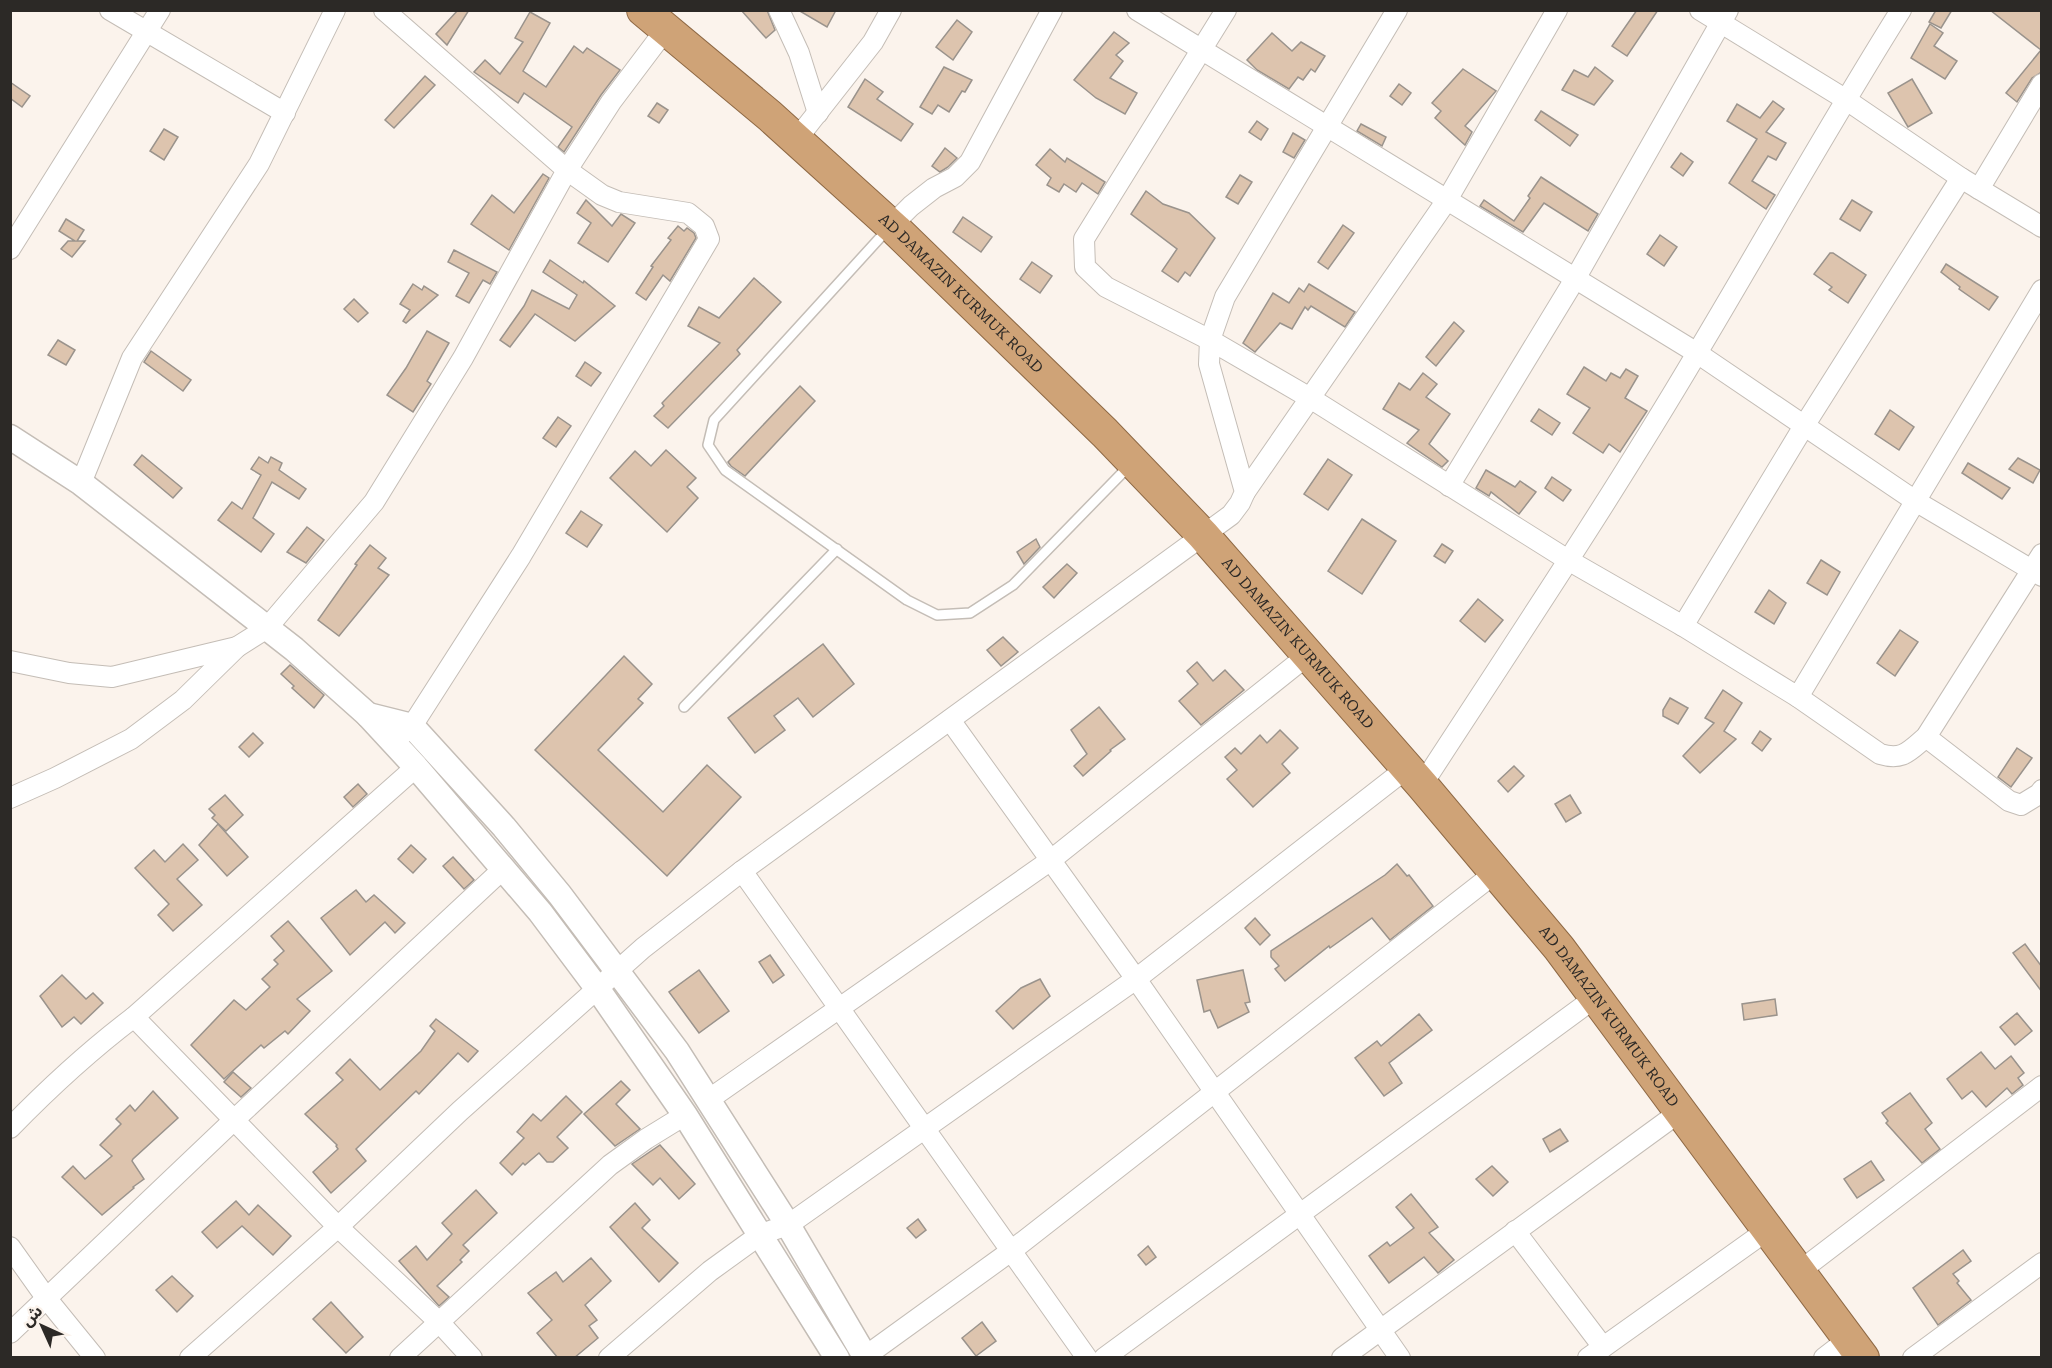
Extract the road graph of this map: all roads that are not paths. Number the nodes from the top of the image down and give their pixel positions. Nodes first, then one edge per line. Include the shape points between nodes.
1 (110, 10) edge
2 (160, 10) edge
3 (335, 10) edge
4 (384, 10) edge
5 (779, 10) edge
6 (891, 10) edge
7 (1052, 10) edge
8 (1137, 10) edge
9 (1226, 10) edge
10 (1397, 10) edge
11 (1557, 10) edge
12 (1700, 10) edge
13 (1901, 10) edge
14 (1725, 17) edge
15 (654, 20) edge
16 (146, 33) junction
17 (1202, 50) junction
18 (2042, 84) edge
19 (1845, 99) junction
20 (285, 113) junction
21 (818, 113) junction
22 (1327, 127) junction
23 (796, 140) junction
24 (567, 170) junction
25 (1961, 178) junction
26 (1979, 189) junction
27 (1447, 200) junction
28 (891, 226) junction
29 (2042, 227) edge
30 (10, 249) edge
31 (1575, 279) junction
32 (2042, 290) edge
33 (1210, 340) junction
34 (1697, 353) junction
35 (1310, 398) junction
36 (1804, 426) junction
37 (10, 437) edge
38 (1133, 463) junction
39 (81, 483) junction
40 (1449, 486) junction
41 (1245, 492) junction
42 (1917, 502) junction
43 (1203, 535) junction
44 (837, 549) junction
45 (1568, 560) junction
46 (2038, 567) edge
47 (1683, 626) junction
48 (267, 627) junction
49 (237, 647) junction
50 (1308, 655) junction
51 (10, 661) edge
52 (1798, 698) junction
53 (684, 707) dead end
54 (368, 716) junction
55 (950, 720) junction
56 (412, 726) junction
57 (1926, 737) junction
58 (393, 743) junction
59 (416, 767) junction
60 (1414, 777) junction
61 (2042, 790) edge
62 (10, 798) edge
63 (1051, 860) junction
64 (503, 869) junction
65 (742, 871) junction
66 (1495, 873) junction
67 (617, 972) junction
68 (1136, 979) junction
69 (597, 988) junction
70 (1596, 997) junction
71 (839, 1009) junction
72 (134, 1017) junction
73 (2042, 1086) edge
74 (1215, 1092) junction
75 (708, 1100) junction
76 (1681, 1111) junction
77 (685, 1115) junction
78 (234, 1120) junction
79 (10, 1128) edge
80 (925, 1129) junction
81 (1299, 1213) junction
82 (788, 1225) junction
83 (338, 1227) junction
84 (1769, 1229) junction
85 (1515, 1231) junction
86 (761, 1234) junction
87 (10, 1247) edge
88 (1011, 1251) junction
89 (2042, 1263) edge
90 (1800, 1271) junction
91 (47, 1299) junction
92 (439, 1322) junction
93 (1380, 1329) junction
94 (10, 1333) edge
95 (1857, 1348) edge
96 (1596, 1352) edge
97 (865, 1357) edge
98 (95, 1358) edge
99 (190, 1358) edge
100 (400, 1358) edge
101 (472, 1358) edge
102 (609, 1358) edge
103 (837, 1358) edge
104 (1087, 1358) edge
105 (1104, 1358) edge
106 (1342, 1358) edge
107 (1400, 1358) edge
108 (1824, 1358) edge
109 (1913, 1358) edge

1 - 16 street
2 - 16 street
3 - 20 street
4 - 24 street
5 - 21 street via 799,53
6 - 21 street via 873,42
7 - 28 street via 970,162
8 - 17 street
9 - 17 street
10 - 22 street
11 - 27 street
12 - 14 street
13 - 19 street
14 - 19 street
14 - 31 street
15 - 23 highway, AD DAMAZIN KURMUK ROAD
15 - 24 street via 611,102
16 - 20 street
16 - 30 street
17 - 22 street
17 - 33 street via 1084,239 1084,248 1085,267 1106,286
18 - 26 street
19 - 25 street
19 - 34 street
20 - 39 street via 259,164 132,358
21 - 23 street
22 - 27 street
22 - 33 street via 1225,297
23 - 28 highway, AD DAMAZIN KURMUK ROAD
24 - 48 street via 463,358 374,502
24 - 56 street via 619,202 688,213 704,226 709,239 521,556
25 - 26 street
25 - 36 street
26 - 29 street
27 - 31 street
27 - 35 street
28 - 38 highway, AD DAMAZIN KURMUK ROAD
28 - 44 lane via 714,420 708,446 725,470
31 - 34 street
31 - 40 street
32 - 42 street
33 - 35 street
33 - 41 street via 1209,364
34 - 36 street
34 - 45 street
35 - 40 street
35 - 41 street
36 - 42 street
36 - 47 street
37 - 39 street
38 - 43 highway, AD DAMAZIN KURMUK ROAD
38 - 44 lane via 1012,585 970,613 937,615 907,600
39 - 48 street
40 - 45 street
41 - 43 street via 1230,514
42 - 46 street
42 - 52 street
43 - 50 highway, AD DAMAZIN KURMUK ROAD
43 - 55 street
44 - 53 lane
45 - 47 street
45 - 60 street
46 - 57 street
47 - 52 street
48 - 49 street
48 - 54 street
49 - 51 street via 112,676 69,673
49 - 62 street via 183,700 131,739
50 - 60 highway, AD DAMAZIN KURMUK ROAD
50 - 63 street
52 - 57 street via 1880,754 1902,756
54 - 56 street
54 - 58 street
55 - 63 street
55 - 65 street
56 - 58 street
56 - 67 street via 504,827
57 - 61 street via 2009,801 2021,805
58 - 59 street
59 - 64 street
59 - 72 street
60 - 66 highway, AD DAMAZIN KURMUK ROAD
60 - 68 street
63 - 68 street
63 - 71 street
64 - 69 street
64 - 78 street
65 - 67 street
65 - 71 street
66 - 70 highway, AD DAMAZIN KURMUK ROAD
66 - 74 street
67 - 69 street
67 - 75 street
68 - 74 street
68 - 80 street
69 - 77 street
69 - 83 street
70 - 76 highway, AD DAMAZIN KURMUK ROAD
70 - 81 street
71 - 75 street
71 - 80 street
72 - 78 street
72 - 79 street via 44,1093
73 - 90 street
74 - 81 street
74 - 88 street
75 - 82 street
76 - 84 highway, AD DAMAZIN KURMUK ROAD
76 - 85 street
77 - 86 street
77 - 92 street via 610,1165
78 - 83 street
78 - 91 street
80 - 82 street
80 - 88 street
81 - 93 street
81 - 105 street
82 - 86 street
82 - 97 street
83 - 92 street
83 - 99 street
84 - 90 highway, AD DAMAZIN KURMUK ROAD
84 - 96 street
85 - 93 street
85 - 96 street
86 - 102 street via 710,1271
86 - 103 street
87 - 91 street
88 - 97 street
88 - 104 street
89 - 109 street
90 - 95 highway, AD DAMAZIN KURMUK ROAD
91 - 94 street
91 - 98 street
92 - 100 street
92 - 101 street
93 - 106 street
93 - 107 street
95 - 108 street

